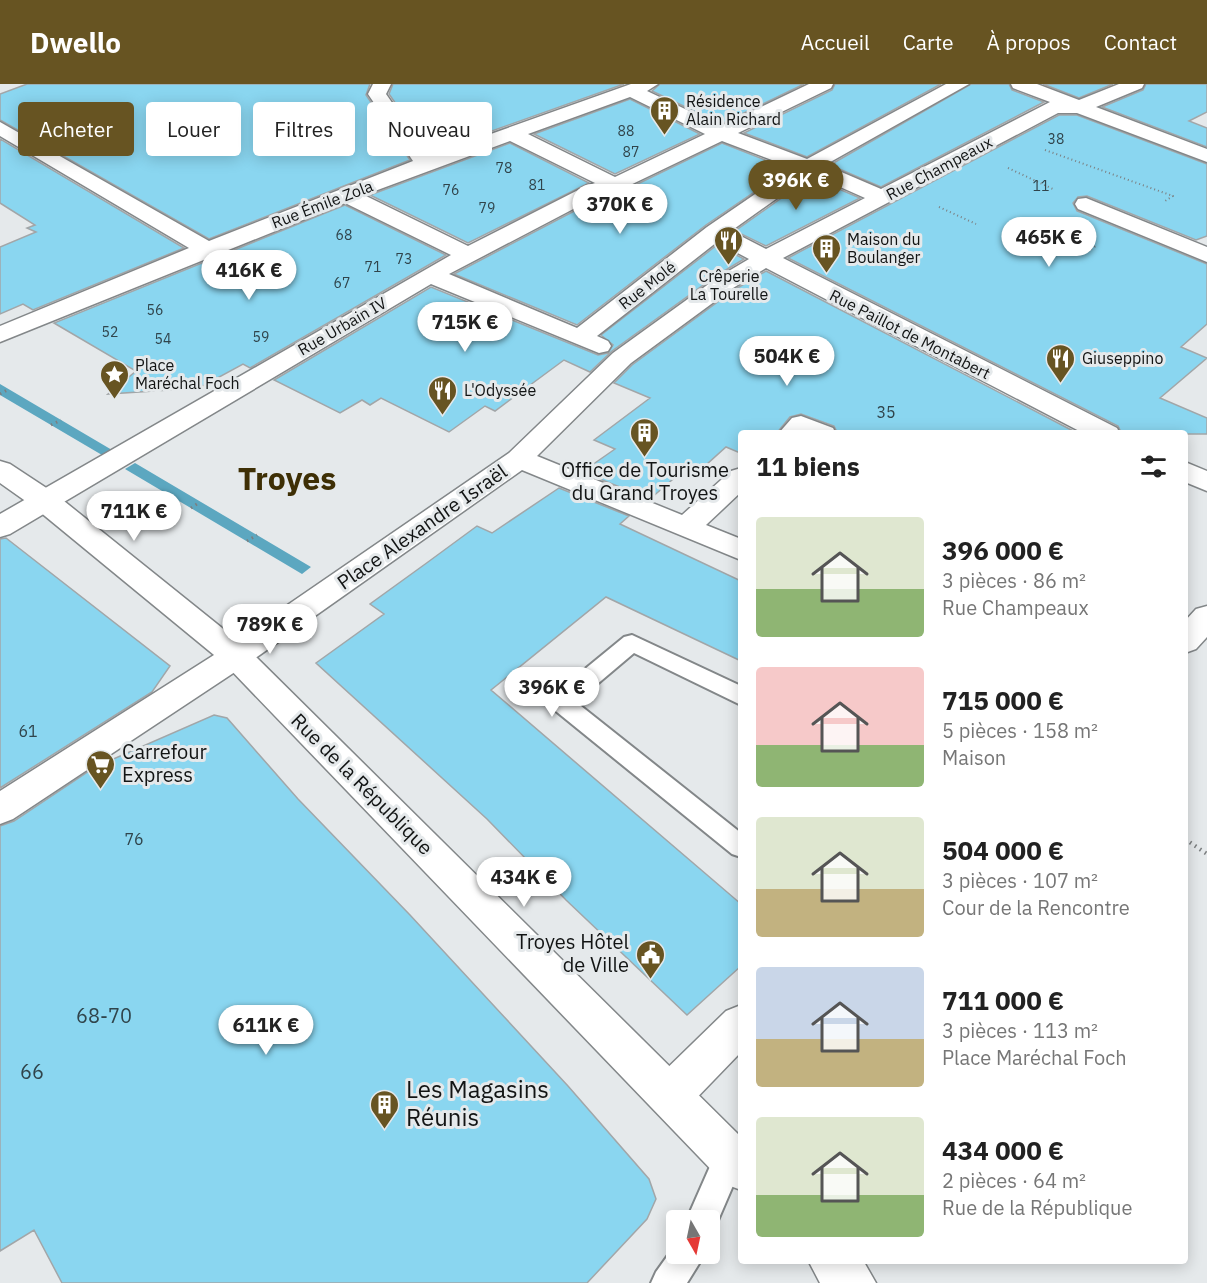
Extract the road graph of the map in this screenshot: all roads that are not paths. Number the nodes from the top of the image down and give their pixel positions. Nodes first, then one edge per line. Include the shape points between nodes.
1 (382, 84) edge
2 (1020, 84) edge
3 (1135, 84) edge
4 (950, 85) edge
5 (813, 86) edge
6 (640, 88) edge
7 (1078, 107) junction
8 (0, 128) edge
9 (512, 134) junction
10 (721, 134) junction
11 (1207, 156) edge
12 (425, 164) junction
13 (808, 166) junction
14 (615, 185) junction
15 (346, 195) junction
16 (884, 198) junction
17 (1086, 204) road end
18 (715, 232) junction
19 (207, 249) junction
20 (467, 254) junction
21 (1207, 255) edge
22 (766, 258) junction
23 (430, 275) junction
24 (0, 335) edge
25 (580, 336) junction
26 (622, 358) junction
27 (795, 430) edge
28 (814, 430) edge
29 (1099, 430) edge
30 (519, 459) junction
31 (0, 470) edge
32 (1188, 472) edge
33 (738, 480) edge
34 (1207, 482) edge
35 (44, 500) junction
36 (0, 527) edge
37 (685, 528) junction
38 (738, 549) edge
39 (1207, 617) edge
40 (1188, 638) edge
41 (236, 656) junction
42 (738, 695) edge
43 (0, 809) edge
44 (738, 845) edge
45 (738, 1027) edge
46 (670, 1095) junction
47 (737, 1157) edge
48 (708, 1210) edge
49 (681, 1264) edge
50 (832, 1264) edge
51 (834, 1264) edge
52 (667, 1283) edge
53 (832, 1283) edge
54 (852, 1283) edge

1 - 12 street via 377,94
2 - 7 street
3 - 7 street
4 - 13 street, Rue Molé
5 - 10 street, Rue Urbain IV
6 - 9 street, Rue Émile Zola
6 - 10 street
7 - 11 street
7 - 16 street, Rue Champeaux via 1054,107
8 - 19 street
9 - 12 street, Rue Émile Zola
9 - 14 street
10 - 13 street
10 - 14 street, Rue Urbain IV
12 - 15 street, Rue Émile Zola
13 - 16 street
13 - 18 street, Rue Molé
14 - 20 street, Rue Urbain IV via 593,190
15 - 19 street, Rue Émile Zola
15 - 20 street
16 - 22 street, Rue Champeaux
17 - 21 street
18 - 22 street, Rue Paillot de Montabert
18 - 25 street, Rue Molé
19 - 24 street, Rue Émile Zola
20 - 23 street, Rue Urbain IV
22 - 26 street, Rue Champeaux
22 - 29 street, Rue Paillot de Montabert
23 - 25 street
23 - 35 street, Rue Urbain IV
25 - 26 street
26 - 30 street, Place Alexandre Israël
27 - 28 street via 801,424
30 - 37 street, Place Alexandre Israël
30 - 41 street, Place Alexandre Israël
31 - 35 street
32 - 34 street
33 - 37 street
35 - 36 street, Rue Urbain IV
35 - 41 street
37 - 38 street, Place Alexandre Israël
39 - 40 street
41 - 43 street, Place Alexandre Israël
41 - 46 street, Rue de la République
42 - 44 lane via 632,643 560,702
45 - 46 street
46 - 47 street, Rue de la République
47 - 48 lane
49 - 52 lane
50 - 53 lane
51 - 54 street

